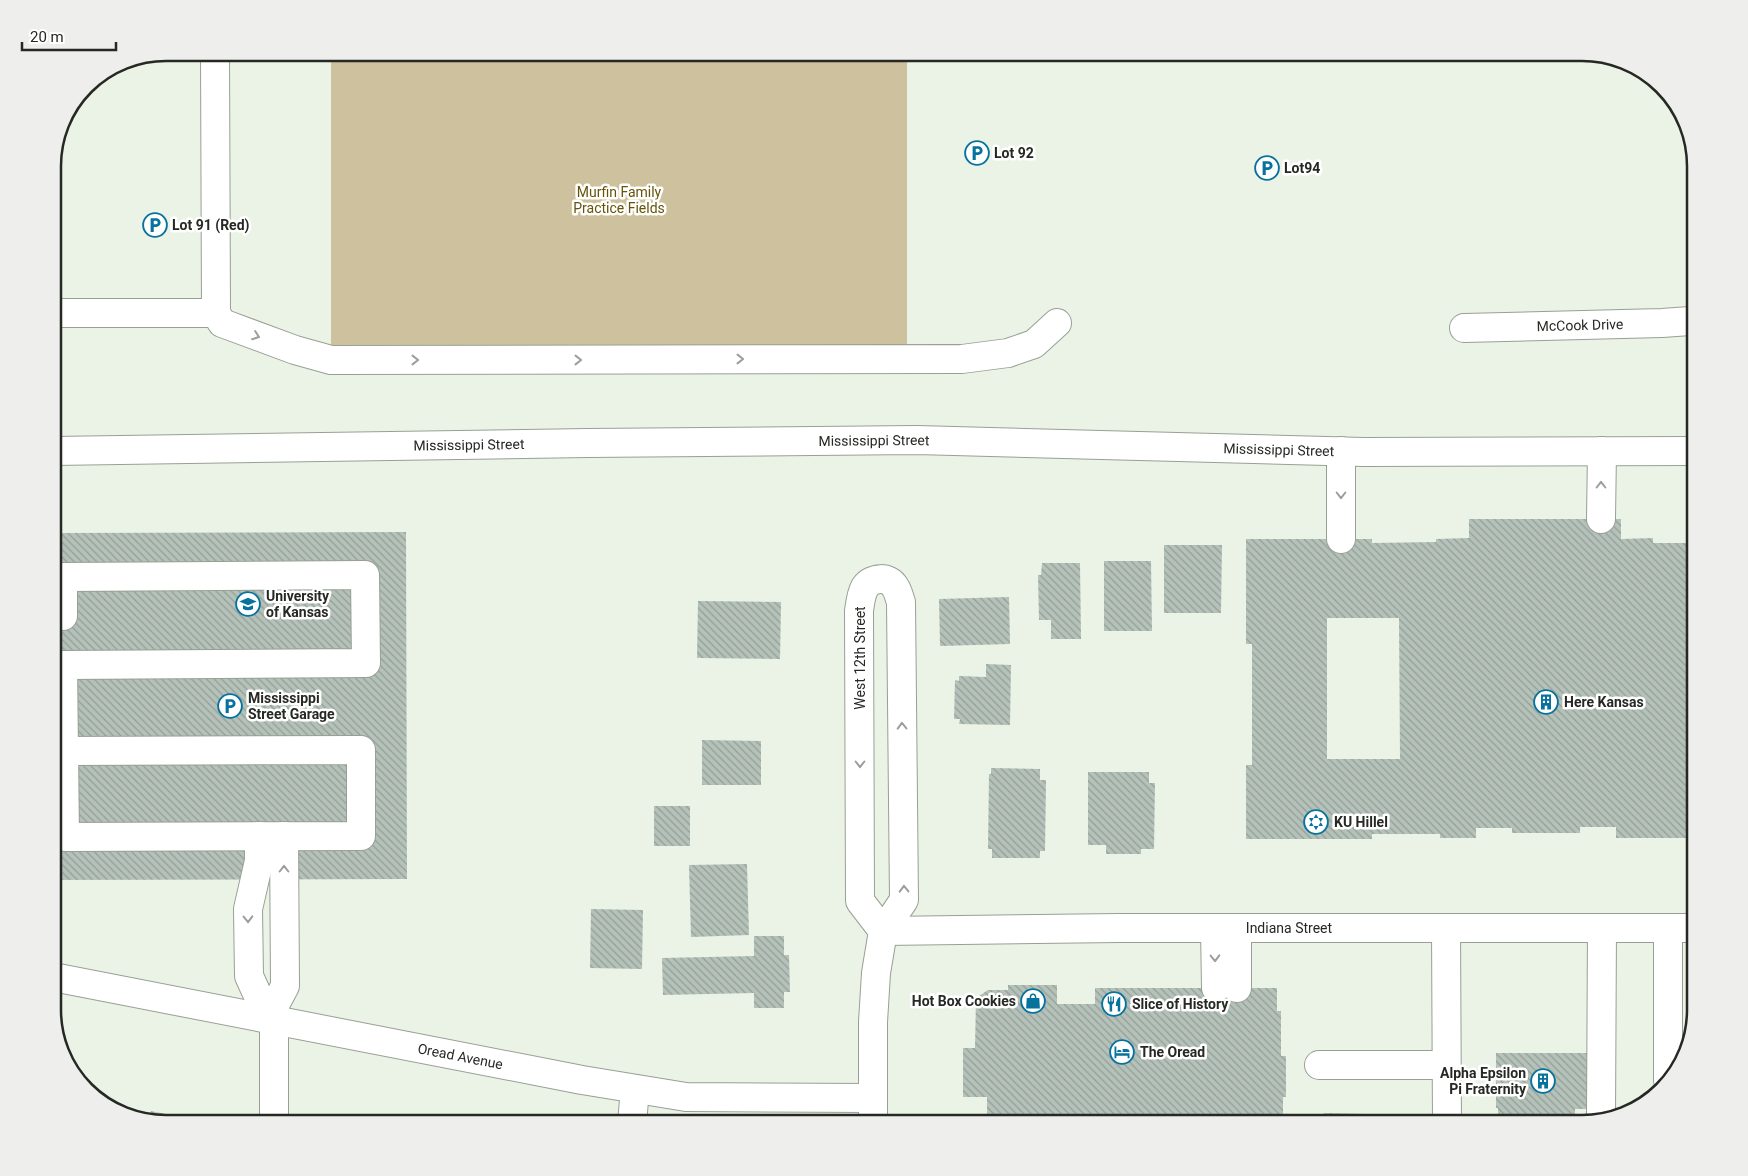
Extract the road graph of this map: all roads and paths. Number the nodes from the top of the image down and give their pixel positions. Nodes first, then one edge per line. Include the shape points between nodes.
1 (215, 61) edge
2 (61, 313) edge
3 (216, 313) junction
4 (1687, 320) edge
5 (1057, 323) dead end
6 (1464, 328) dead end
7 (61, 451) edge
8 (1341, 451) junction
9 (1602, 451) junction
10 (1687, 451) edge
11 (1601, 519) dead end
12 (1341, 539) dead end
13 (64, 616) dead end
14 (64, 752) junction
15 (267, 844) junction
16 (1226, 928) junction
17 (1446, 928) junction
18 (1602, 928) junction
19 (1668, 928) junction
20 (1687, 928) edge
21 (883, 931) junction
22 (61, 979) edge
23 (1226, 988) dead end
24 (271, 1019) junction
25 (1319, 1065) dead end
26 (1446, 1065) junction
27 (1668, 1069) edge
28 (635, 1089) junction
29 (873, 1111) edge
30 (1601, 1113) edge
31 (274, 1115) edge
32 (633, 1115) edge
33 (1447, 1115) edge

1 - 3 street
2 - 3 street
3 -> 5 street via 222,323 331,360 962,358 1008,353 1034,344
4 - 6 street, McCook Drive
7 - 8 street, Mississippi Street via 917,440
8 - 9 street, Mississippi Street
8 -> 12 street
9 - 10 street, Mississippi Street
11 -> 9 street
13 - 14 street via 64,577 365,575 366,663 64,665
14 - 15 street via 64,837
14 - 15 street via 361,750 361,836
15 -> 24 street
24 -> 15 street via 285,986
16 - 17 street, Indiana Street
16 - 21 street, Indiana Street
16 - 23 street
17 - 18 street, Indiana Street
17 - 26 street
18 - 19 street, Indiana Street
18 - 30 street
19 - 20 street, Indiana Street
19 - 27 street
21 -> 21 street, West 12th Street via 904,900 901,602 895,585 879,578 864,588 859,611 860,901
21 - 29 street, West 12th Street via 873,1022
22 - 24 street, Oread Avenue
24 - 28 street, Oread Avenue
24 - 31 street
25 - 26 street
26 - 33 street
28 - 29 street, Oread Avenue via 686,1097
28 - 32 street

